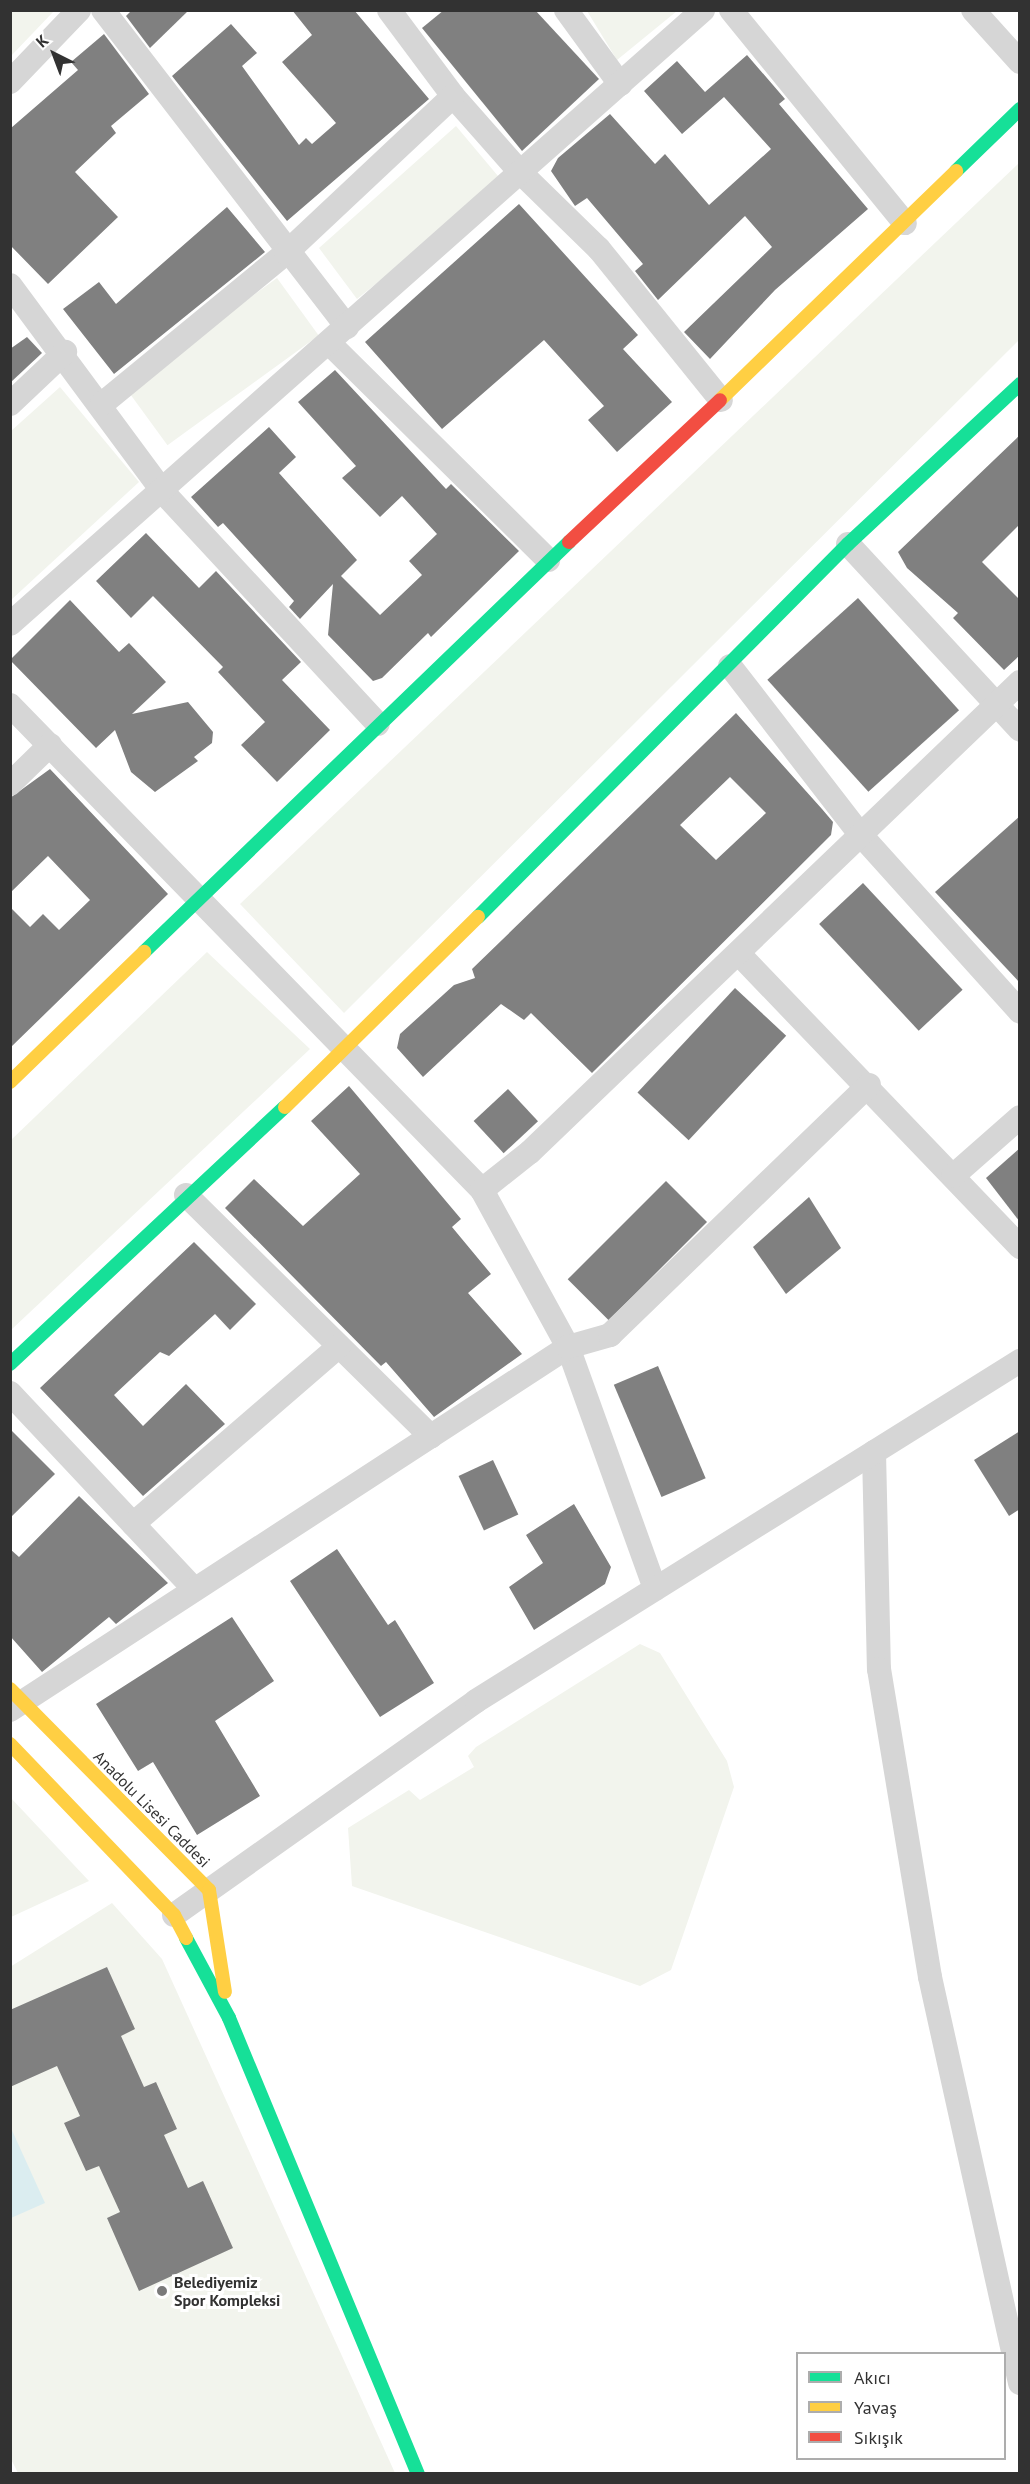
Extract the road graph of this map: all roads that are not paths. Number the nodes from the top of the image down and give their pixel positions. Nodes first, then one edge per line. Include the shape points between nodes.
1 (103, 10) edge
2 (566, 10) edge
3 (703, 10) edge
4 (731, 10) edge
5 (973, 10) edge
6 (391, 11) edge
7 (75, 12) edge
8 (1020, 62) edge
9 (10, 82) edge
10 (620, 84) junction
11 (453, 96) junction
12 (1020, 109) edge
13 (520, 172) junction
14 (905, 223) junction
15 (286, 253) junction
16 (10, 285) edge
17 (347, 327) junction
18 (330, 344) junction
19 (64, 352) junction
20 (1020, 384) edge
21 (721, 400) junction
22 (10, 404) edge
23 (102, 404) junction
24 (163, 492) junction
25 (848, 544) junction
26 (548, 560) junction
27 (10, 624) edge
28 (730, 666) junction
29 (1020, 682) edge
30 (997, 704) junction
31 (10, 705) edge
32 (378, 724) junction
33 (1020, 730) edge
34 (50, 745) junction
35 (10, 784) edge
36 (860, 834) junction
37 (199, 899) junction
38 (739, 954) junction
39 (1020, 1012) edge
40 (348, 1048) junction
41 (10, 1082) edge
42 (869, 1085) junction
43 (1020, 1117) edge
44 (953, 1176) junction
45 (482, 1191) junction
46 (186, 1195) junction
47 (1020, 1247) edge
48 (339, 1346) junction
49 (568, 1347) junction
50 (1020, 1360) edge
51 (10, 1364) edge
52 (10, 1393) edge
53 (431, 1437) junction
54 (874, 1452) junction
55 (133, 1524) junction
56 (193, 1587) junction
57 (655, 1589) junction
58 (15, 1700) edge
59 (10, 1744) edge
60 (209, 1890) junction
61 (174, 1915) junction
62 (229, 2018) junction
63 (1020, 2383) edge
64 (418, 2474) edge

1 - 15 street
2 - 10 street
3 - 10 street
4 - 14 street
5 - 8 street
6 - 11 street
7 - 9 street
10 - 13 street
11 - 13 street
11 - 15 street
12 - 14 street
13 - 17 street
13 - 21 street via 599,249
14 - 21 street
15 - 17 street
15 - 23 street
16 - 19 street
17 - 18 street
18 - 24 street
18 - 26 street
19 - 22 street
19 - 23 street
20 - 25 street
21 - 26 street
23 - 24 street
24 - 27 street
24 - 32 street
25 - 28 street
25 - 30 street
26 - 32 street
28 - 36 street
28 - 40 street
29 - 30 street
30 - 33 street
30 - 36 street
31 - 34 street
32 - 37 street
34 - 35 street
34 - 37 street
36 - 38 street
36 - 39 street
37 - 40 street
37 - 41 street
38 - 42 street
38 - 45 street
40 - 45 street
40 - 46 street
42 - 44 street
42 - 49 street via 610,1335
43 - 44 street
44 - 47 street
45 - 49 street
46 - 48 street
46 - 51 street
48 - 53 street
48 - 55 street
49 - 53 street
49 - 57 street
50 - 54 street
52 - 55 street
53 - 56 street
54 - 57 street
54 - 63 street via 879,1669 930,1977
55 - 56 street
56 - 58 street
57 - 60 street via 476,1701
58 - 60 street, Anadolu Lisesi Caddesi
59 - 61 street
60 - 61 street
60 - 62 street, Anadolu Lisesi Caddesi
61 - 62 street
62 - 64 street

